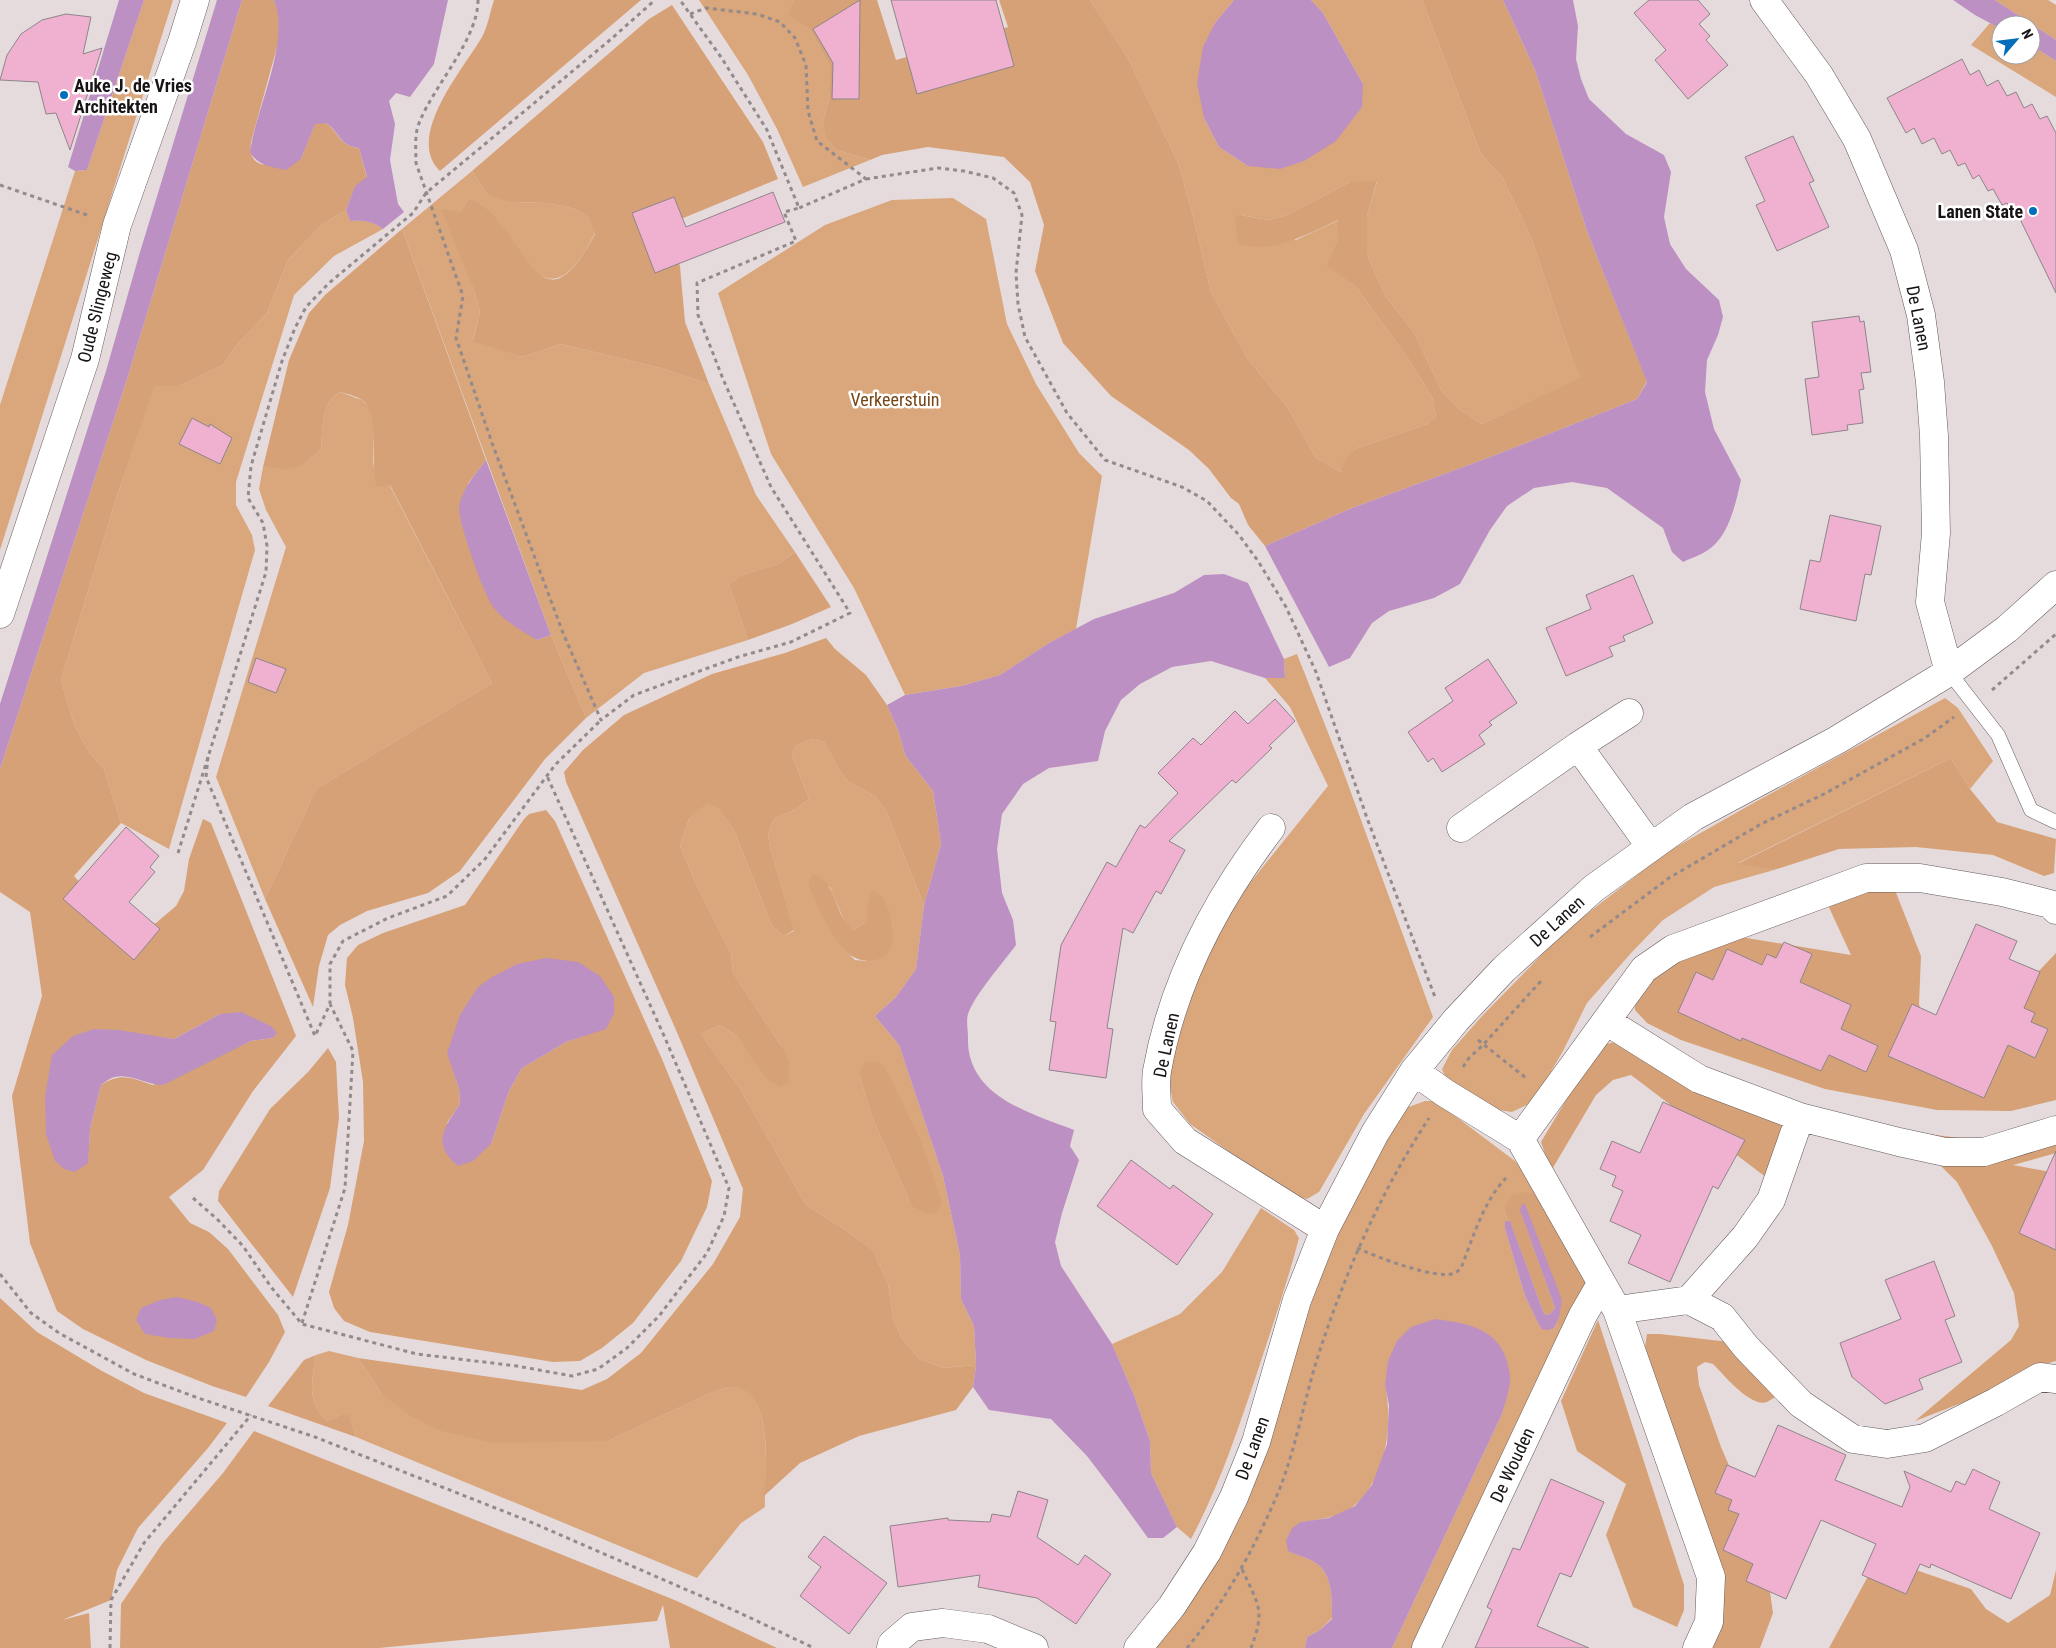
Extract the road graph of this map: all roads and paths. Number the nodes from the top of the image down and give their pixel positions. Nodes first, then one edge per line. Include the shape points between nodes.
1 (195, 0) edge
2 (478, 0) edge
3 (655, 0) edge
4 (680, 0) edge
5 (1764, 0) edge
6 (690, 14) junction
7 (866, 179) junction
8 (0, 185) edge
9 (426, 193) junction
10 (799, 208) junction
11 (117, 225) junction
12 (2056, 585) edge
13 (0, 614) edge
14 (2056, 634) edge
15 (1949, 672) junction
16 (1973, 704) junction
17 (1630, 713) dead end
18 (601, 720) junction
19 (1578, 746) junction
20 (209, 749) junction
21 (547, 776) junction
22 (2056, 822) edge
23 (1271, 828) dead end
24 (1461, 828) dead end
25 (1651, 847) junction
26 (178, 853) dead end
27 (2056, 910) edge
28 (330, 1004) junction
29 (1456, 1020) junction
30 (1606, 1021) junction
31 (1414, 1071) junction
32 (1551, 1098) junction
33 (1800, 1117) junction
34 (2056, 1130) edge
35 (1524, 1146) junction
36 (193, 1198) dead end
37 (1325, 1229) junction
38 (1358, 1249) dead end
39 (0, 1274) edge
40 (1601, 1284) junction
41 (1689, 1300) junction
42 (1617, 1310) junction
43 (302, 1324) junction
44 (2056, 1379) edge
45 (251, 1415) junction
46 (1241, 1568) dead end
47 (110, 1648) edge
48 (814, 1648) edge
49 (891, 1648) edge
50 (1034, 1648) edge
51 (1138, 1648) edge
52 (1251, 1648) edge
53 (1426, 1648) edge
54 (1697, 1648) edge

1 - 11 street, Oude Slingeweg
2 - 9 path via 478,13 464,43 419,122 416,163
3 - 9 path
4 - 6 path
5 - 15 street, De Lanen via 1819,75 1857,139 1904,250 1921,315 1930,382 1936,533 1930,602
6 - 7 path via 706,8 757,14 780,22 795,38 806,65 808,111 817,141
6 - 10 path via 767,130
7 - 10 path
7 - 29 path via 938,168 993,178 1014,193 1022,215 1016,273 1025,337 1067,413 1105,460 1182,487 1207,501 1258,561 1286,607 1316,672 1367,818 1437,1000
8 - 11 path
9 - 18 path via 463,296 456,338 563,633
9 - 20 path via 413,213 335,278 306,307 282,361 255,449 248,498 263,523 267,546 266,572
10 - 18 path via 784,212 796,241 696,283 698,315 722,379 771,487 850,613 792,642 738,657 634,695
11 - 13 street, Oude Slingeweg via 86,359
12 - 15 street, De Lanen via 2008,629
14 - 16 path
15 - 16 lane
15 - 25 street, De Lanen via 1837,740 1693,817
16 - 22 lane via 1998,735 2031,810
17 - 19 street
18 - 21 path via 554,765
19 - 24 street
19 - 25 street
20 - 26 path
20 - 28 path via 206,777 315,1036
21 - 28 path via 485,859 447,896 388,918 343,941 330,964
21 - 43 path via 729,1188 724,1216 707,1253 659,1316 627,1348 598,1369 572,1376 417,1354
23 - 37 street, De Lanen via 1216,908 1178,990 1157,1072 1156,1109 1185,1140
25 - 29 street, De Lanen via 1594,888 1504,969
27 - 30 street via 2050,904 2002,892 1920,878 1866,878 1673,949 1644,969
28 - 43 path via 353,1051 345,1188
29 - 31 street, De Lanen
29 - 32 path
30 - 32 street
30 - 33 street via 1699,1079
31 - 35 street
31 - 37 street, De Lanen via 1375,1133
32 - 35 street
33 - 34 street via 1945,1152 1984,1152
33 - 41 street via 1771,1200 1745,1237
35 - 38 path via 1497,1187 1461,1268 1454,1273 1425,1271
35 - 40 street
36 - 43 path via 243,1246
37 - 51 street, De Lanen via 1297,1300 1256,1442 1234,1497 1207,1552 1172,1606
39 - 45 path via 31,1313 58,1333 134,1374
40 - 42 street
40 - 53 street, De Wouden via 1583,1315
41 - 42 street
41 - 44 street via 1722,1317 1801,1404 1853,1439 1887,1444 1925,1438 2040,1377
42 - 54 street via 1711,1577 1709,1622
45 - 47 path via 144,1543 111,1600
45 - 48 path via 526,1520
46 - 52 path via 1259,1607 1260,1624
49 - 50 street via 912,1627 943,1623 988,1629

